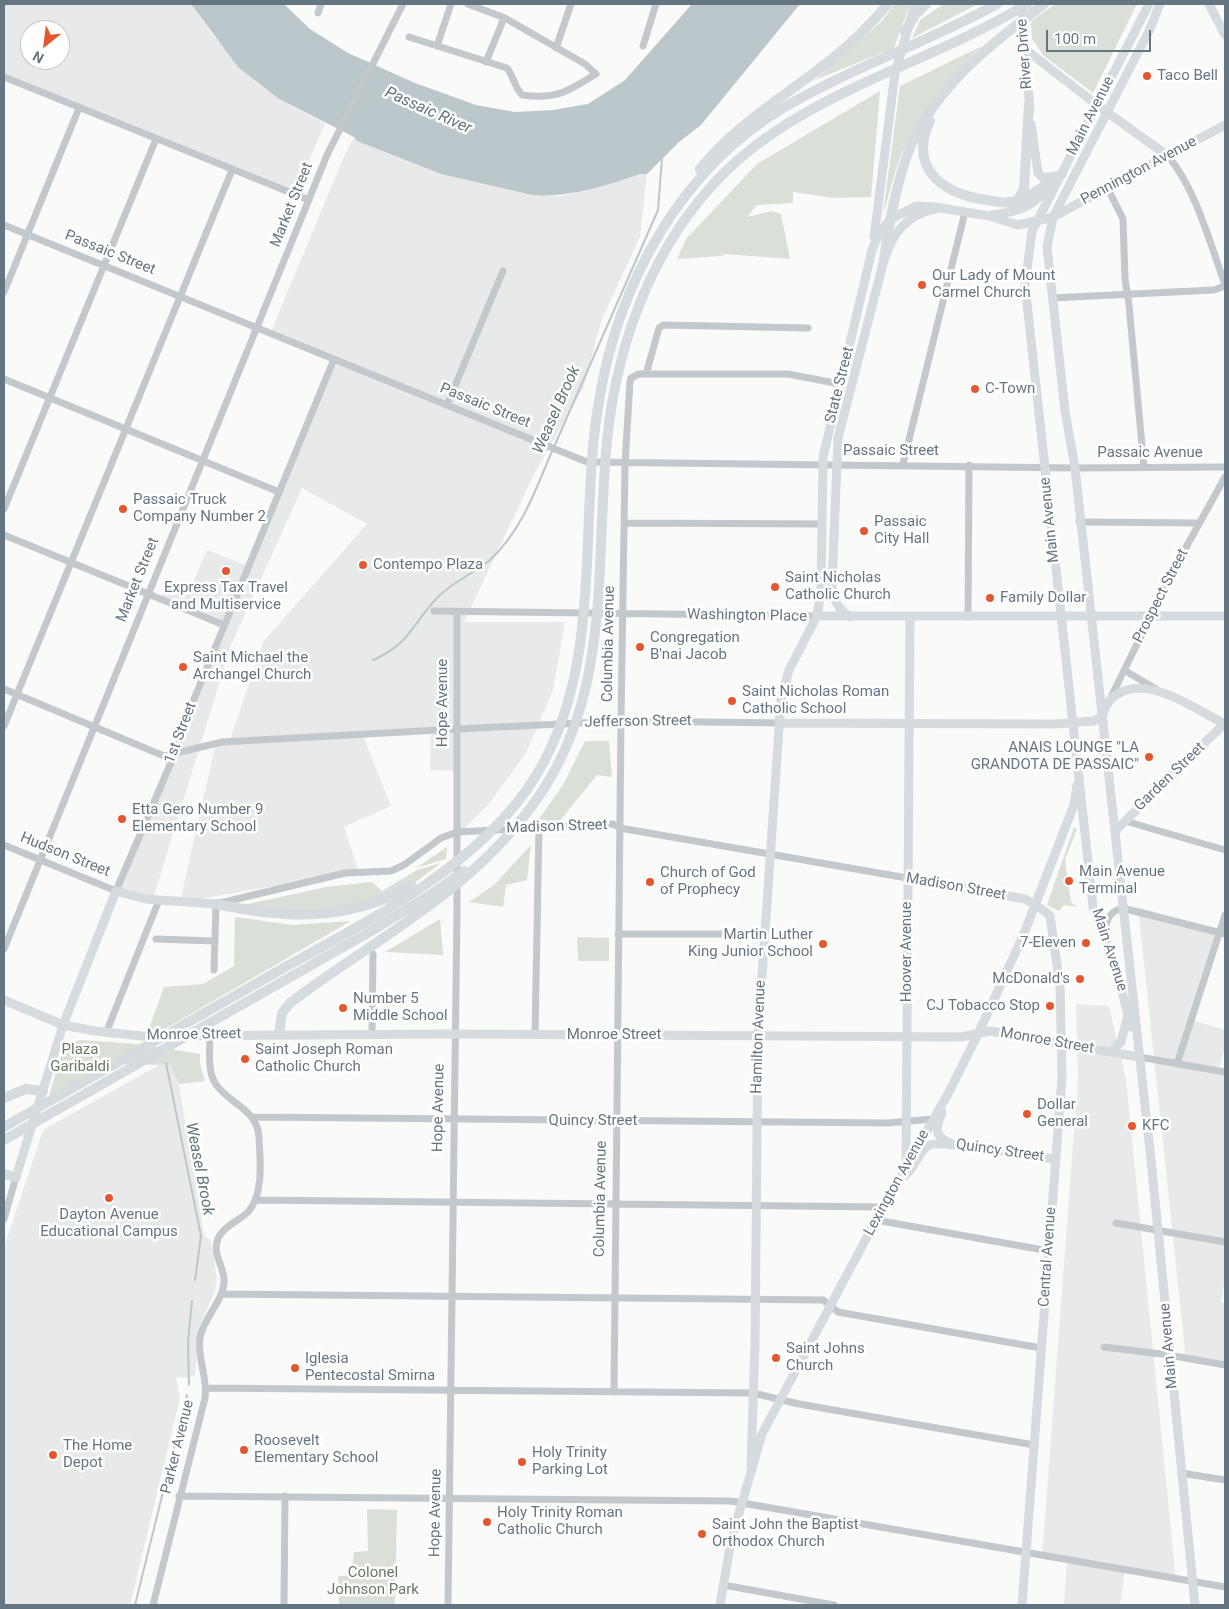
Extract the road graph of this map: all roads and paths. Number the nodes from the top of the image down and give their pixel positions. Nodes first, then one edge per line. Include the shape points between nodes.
1 (321, 4) edge
2 (403, 4) edge
3 (451, 4) edge
4 (468, 4) edge
5 (571, 4) edge
6 (656, 4) edge
7 (888, 4) edge
8 (915, 4) edge
9 (926, 4) edge
10 (997, 4) edge
11 (1022, 4) edge
12 (1027, 4) edge
13 (1044, 4) edge
14 (1149, 4) edge
15 (1160, 4) edge
16 (1209, 4) edge
17 (483, 6) edge
18 (318, 13) dead end
19 (504, 18) junction
20 (905, 32) junction
21 (1225, 35) edge
22 (408, 37) dead end
23 (437, 46) junction
24 (643, 46) dead end
25 (556, 48) junction
26 (1025, 49) junction
27 (486, 62) junction
28 (960, 76) junction
29 (4, 77) edge
30 (1029, 104) junction
31 (1097, 105) junction
32 (79, 108) junction
33 (1107, 113) junction
34 (1225, 125) edge
35 (156, 139) junction
36 (1168, 156) junction
37 (232, 170) junction
38 (1062, 174) junction
39 (1108, 189) junction
40 (309, 200) junction
41 (1015, 201) junction
42 (945, 208) junction
43 (965, 212) junction
44 (989, 216) junction
45 (1053, 216) junction
46 (891, 219) junction
47 (1037, 222) junction
48 (4, 225) edge
49 (664, 226) junction
50 (27, 234) junction
51 (872, 250) junction
52 (884, 260) junction
53 (102, 264) junction
54 (503, 271) dead end
55 (1225, 285) edge
56 (4, 292) edge
57 (1127, 294) junction
58 (179, 297) junction
59 (1052, 298) junction
60 (255, 328) junction
61 (808, 328) dead end
62 (334, 359) junction
63 (646, 374) junction
64 (4, 379) edge
65 (840, 384) junction
66 (49, 398) junction
67 (447, 405) junction
68 (125, 429) junction
69 (201, 460) junction
70 (625, 464) junction
71 (835, 464) junction
72 (903, 464) junction
73 (823, 465) junction
74 (969, 465) junction
75 (1044, 467) junction
76 (1144, 467) junction
77 (1225, 467) edge
78 (1075, 468) junction
79 (1225, 476) edge
80 (279, 492) junction
81 (4, 509) edge
82 (1079, 522) junction
83 (625, 523) junction
84 (1200, 523) junction
85 (821, 524) junction
86 (4, 534) edge
87 (71, 562) junction
88 (147, 594) junction
89 (434, 611) dead end
90 (457, 612) junction
91 (623, 615) junction
92 (817, 616) junction
93 (1225, 616) edge
94 (850, 617) junction
95 (910, 617) junction
96 (968, 617) junction
97 (1060, 617) junction
98 (1090, 617) junction
99 (1150, 617) junction
100 (224, 625) junction
101 (1124, 670) junction
102 (4, 689) edge
103 (1156, 689) junction
104 (16, 694) junction
105 (1110, 700) junction
106 (1101, 717) junction
107 (621, 721) junction
108 (781, 723) junction
109 (909, 724) junction
110 (1072, 724) junction
111 (1225, 724) edge
112 (4, 726) edge
113 (94, 728) junction
114 (457, 729) junction
115 (175, 753) junction
116 (1077, 761) junction
117 (1125, 821) junction
118 (539, 828) junction
119 (620, 828) junction
120 (1115, 831) junction
121 (457, 832) junction
122 (4, 845) edge
123 (1225, 850) edge
124 (770, 854) junction
125 (39, 859) junction
126 (446, 868) junction
127 (907, 878) junction
128 (446, 890) junction
129 (116, 891) junction
130 (159, 900) junction
131 (216, 904) junction
132 (1036, 905) junction
133 (1122, 908) junction
134 (1046, 912) joint
135 (1225, 916) edge
136 (1222, 933) edge
137 (618, 934) junction
138 (765, 934) junction
139 (1103, 936) junction
140 (156, 939) dead end
141 (215, 941) junction
142 (4, 949) edge
143 (373, 954) dead end
144 (214, 970) dead end
145 (4, 1000) edge
146 (1128, 1012) junction
147 (64, 1025) junction
148 (106, 1033) junction
149 (210, 1034) junction
150 (279, 1034) junction
151 (454, 1034) junction
152 (535, 1034) junction
153 (978, 1034) junction
154 (372, 1035) junction
155 (616, 1035) junction
156 (758, 1035) junction
157 (906, 1037) junction
158 (1062, 1044) junction
159 (1111, 1052) junction
160 (1139, 1057) junction
161 (1177, 1064) junction
162 (1225, 1072) edge
163 (954, 1082) junction
164 (43, 1091) junction
165 (4, 1098) edge
166 (253, 1117) junction
167 (453, 1119) junction
168 (933, 1119) junction
169 (616, 1121) junction
170 (757, 1122) junction
171 (906, 1122) junction
172 (4, 1127) edge
173 (4, 1140) edge
174 (958, 1144) junction
175 (1055, 1159) junction
176 (906, 1167) junction
177 (4, 1174) edge
178 (16, 1177) junction
179 (901, 1179) junction
180 (255, 1200) junction
181 (452, 1201) junction
182 (615, 1204) junction
183 (756, 1206) junction
184 (884, 1207) junction
185 (4, 1219) edge
186 (876, 1220) junction
187 (1116, 1223) dead end
188 (1158, 1230) junction
189 (1225, 1242) edge
190 (1049, 1252) junction
191 (220, 1294) junction
192 (451, 1296) junction
193 (614, 1298) junction
194 (755, 1299) junction
195 (830, 1306) junction
196 (1104, 1347) dead end
197 (1042, 1348) junction
198 (1169, 1355) junction
199 (1225, 1365) edge
200 (206, 1388) junction
201 (451, 1391) junction
202 (614, 1392) junction
203 (754, 1393) junction
204 (781, 1399) junction
205 (1034, 1445) junction
206 (751, 1466) junction
207 (1181, 1473) junction
208 (1225, 1480) edge
209 (179, 1496) junction
210 (285, 1496) junction
211 (450, 1498) junction
212 (741, 1503) junction
213 (1026, 1552) junction
214 (1192, 1582) junction
215 (723, 1585) junction
216 (1225, 1587) edge
217 (152, 1605) edge
218 (284, 1605) edge
219 (448, 1605) edge
220 (720, 1605) edge
221 (834, 1605) edge
222 (1022, 1605) edge
223 (1195, 1605) edge

1 - 18 street
2 - 40 street, Market Street via 335,140
3 - 23 street
4 - 17 street
5 - 25 street
6 - 24 street
7 - 49 highway via 840,53 720,146 695,175
8 - 20 main road
9 - 20 highway via 915,14
10 - 49 highway via 831,82 770,116 711,165
11 - 26 main road, River Drive
12 - 128 highway via 794,119 749,150 709,188 686,218 666,249 636,315 615,386 604,478 597,625 589,679 579,716 550,778 521,819
13 - 28 highway via 989,46
14 - 31 main road, Main Avenue
15 - 33 main road, Main Avenue
16 - 21 main road
17 - 19 street
19 - 25 street
19 - 27 street
20 - 51 main road via 893,86
22 - 23 street
23 - 27 street
25 - 27 street via 596,74 565,93 538,97 522,95 514,86 507,68
26 - 30 main road, River Drive
26 - 31 main road
28 - 41 highway via 927,130 924,145 929,169 938,182 959,194 1002,203
28 - 46 highway via 930,113 910,147
29 - 32 street
30 - 38 main road, River Drive via 1038,173 1043,178
30 - 41 highway via 1024,189
31 - 33 main road
31 - 38 main road, Main Avenue
32 - 35 street
32 - 50 street
33 - 36 main road
33 - 45 main road, Main Avenue
34 - 36 main road, Pennington Avenue
35 - 37 street
35 - 53 street
36 - 39 main road, Pennington Avenue
36 - 55 street via 1188,188
37 - 40 street
37 - 58 street
38 - 41 highway
38 - 44 main road, State Street via 1040,197 1018,212
38 - 47 main road, Main Avenue
39 - 45 main road, Pennington Avenue
39 - 57 street via 1123,220
40 - 60 street, Market Street
42 - 43 main road, State Street
42 - 46 main road, State Street via 916,206
42 - 52 main road, State Street via 927,211 905,222 894,236
43 - 44 main road, State Street
43 - 72 street
44 - 47 main road, State Street via 1018,225
45 - 47 main road, State Street
45 - 59 main road, Main Avenue via 1047,247
46 - 51 main road, State Street via 880,232
46 - 52 highway
47 - 75 main road, Main Avenue via 1027,255 1024,285
48 - 50 street, Passaic Street
49 - 126 highway via 637,275 613,337 598,402 592,452 583,626 575,678 564,716 532,782 483,840
50 - 53 street, Passaic Street
50 - 56 street
51 - 65 main road, State Street
52 - 71 main road, State Street via 838,438
53 - 58 street, Passaic Street
53 - 66 street
54 - 67 street
55 - 57 street via 1214,290
57 - 59 street
57 - 76 street
58 - 60 street, Passaic Street
58 - 68 street
59 - 78 main road, Main Avenue
60 - 62 street, Passaic Street
60 - 69 street, Market Street
61 - 63 street via 663,325 659,328
62 - 67 street, Passaic Street
62 - 80 street, 1st Street
63 - 65 street via 788,374
63 - 70 street, Columbia Avenue via 635,374 630,382
64 - 66 street
65 - 73 main road, State Street
66 - 68 street
66 - 81 street
67 - 70 street, Passaic Street via 587,462
68 - 69 street
68 - 87 street
69 - 80 street
69 - 88 street, Market Street
70 - 73 street, Passaic Street
70 - 83 street, Columbia Avenue
71 - 72 street, Passaic Street
71 - 73 street, Passaic Street
71 - 94 main road, State Street via 832,585 838,609
72 - 74 street, Passaic Street
73 - 85 main road, State Street
74 - 75 street, Passaic Street
74 - 96 street
75 - 78 street, Passaic Street
75 - 97 main road, Main Avenue
76 - 77 street, Passaic Avenue
76 - 78 street, Passaic Avenue
78 - 82 main road, Main Avenue
79 - 84 street, Prospect Street
80 - 100 street, 1st Street
82 - 84 street
82 - 98 main road, Main Avenue
83 - 85 street
83 - 91 street, Columbia Avenue
84 - 99 street, Prospect Street
85 - 92 main road, State Street via 821,591
86 - 87 street
87 - 88 street
87 - 104 street
88 - 100 street
88 - 113 street, Market Street
89 - 90 street, Washington Place
90 - 91 street, Washington Place
90 - 114 street, Hope Avenue
91 - 92 street, Washington Place
91 - 107 street, Columbia Avenue
92 - 94 main road, Washington Place
92 - 108 main road, Hamilton Avenue via 789,670 781,699
93 - 99 main road, Washington Place
94 - 95 main road, Washington Place
95 - 96 main road, Washington Place
95 - 109 main road, Hoover Avenue
96 - 97 main road, Washington Place
97 - 98 main road, Washington Place
97 - 110 main road, Main Avenue
98 - 99 main road, Washington Place
98 - 106 main road, Main Avenue
99 - 101 street, Prospect Street
100 - 115 street, 1st Street
101 - 103 street
101 - 105 street, Prospect Street
102 - 104 street, Jefferson Street
103 - 105 main road via 1134,688
103 - 111 main road
104 - 112 street
104 - 113 street, Jefferson Street
105 - 106 main road, Prospect Street
106 - 110 main road, Jefferson Street via 1094,722
106 - 120 main road, Main Avenue
107 - 108 street, Jefferson Street
107 - 114 street, Jefferson Street
107 - 119 street, Columbia Avenue
108 - 109 main road, Jefferson Street
108 - 124 main road, Hamilton Avenue
109 - 110 main road, Jefferson Street
109 - 127 main road, Hoover Avenue
110 - 116 main road, Main Avenue
111 - 117 main road, Garden Street
113 - 115 street, Jefferson Street via 164,756
113 - 125 street, Market Street
114 - 115 street, Jefferson Street via 222,742
114 - 121 street, Hope Avenue
115 - 129 street, 1st Street
116 - 132 main road, Lexington Avenue via 1074,805
116 - 139 main road, Main Avenue via 1093,907
117 - 120 main road, Garden Street
117 - 123 street
118 - 119 street, Madison Street via 614,824
118 - 121 street, Madison Street
118 - 152 street
119 - 124 street, Madison Street
119 - 137 street, Columbia Avenue
120 - 133 main road, Main Avenue
121 - 131 street, Madison Street via 441,838 391,871 346,873
121 - 151 street, Hope Avenue
122 - 125 street, Hudson Street
124 - 127 street, Madison Street
124 - 138 main road, Hamilton Avenue
125 - 129 street, Hudson Street
125 - 142 street, Market Street
126 - 131 highway via 388,898 341,913 301,915
126 - 172 highway via 367,920
127 - 132 main road, Madison Street via 1024,899
127 - 157 main road, Hoover Avenue
128 - 150 highway via 290,1002 282,1013
128 - 173 highway
129 - 130 main road, Madison Street via 127,896
129 - 147 main road, 1st Street
130 - 131 main road, Madison Street
130 - 148 street
131 - 141 street
132 - 134 main road, Madison Street
132 - 153 main road, Lexington Avenue via 1006,978
133 - 136 street
133 - 139 street via 1109,916
133 - 160 main road, Main Avenue
134 - 158 main road, Central Avenue via 1050,916 1060,985
135 - 136 street
136 - 161 street
137 - 138 street
137 - 155 street, Columbia Avenue
138 - 156 main road, Hamilton Avenue
139 - 146 main road, Main Avenue
140 - 141 street
141 - 144 street
143 - 154 street
145 - 147 main road, Monroe Street
146 - 159 main road via 1124,1035
146 - 160 main road, Main Avenue
147 - 148 main road, Monroe Street
147 - 164 main road, 1st Street
148 - 149 main road, Monroe Street via 142,1036
149 - 150 main road, Monroe Street
149 - 166 street via 210,1065 215,1083
150 - 154 main road, Monroe Street
151 - 152 main road, Monroe Street
151 - 154 main road, Monroe Street
151 - 167 street, Hope Avenue
152 - 155 main road, Monroe Street
153 - 157 main road, Monroe Street via 961,1038
153 - 158 main road, Monroe Street via 991,1031
153 - 163 main road, Lexington Avenue
155 - 156 main road, Monroe Street
155 - 169 street, Columbia Avenue
156 - 157 main road, Monroe Street
156 - 170 main road, Hamilton Avenue
157 - 171 main road, Hoover Avenue
158 - 159 main road, Monroe Street
158 - 175 main road, Central Avenue
159 - 160 main road, Monroe Street
160 - 161 street, Monroe Street
160 - 188 main road, Main Avenue
161 - 162 street, Monroe Street
163 - 168 main road, Lexington Avenue
163 - 174 main road via 936,1131 940,1138
164 - 165 highway via 26,1089
164 - 178 main road, 1st Street
166 - 167 street, Quincy Street
166 - 180 street via 258,1136 259,1182
167 - 169 street, Quincy Street
167 - 181 street, Hope Avenue
168 - 171 street, Quincy Street
168 - 176 main road, Lexington Avenue
169 - 170 street, Quincy Street
169 - 182 street, Columbia Avenue
170 - 171 street, Quincy Street
170 - 183 main road, Hamilton Avenue
171 - 176 main road, Hoover Avenue
174 - 175 main road, Quincy Street
174 - 179 main road, Quincy Street via 928,1145 911,1171
175 - 190 main road, Central Avenue
176 - 179 main road, Lexington Avenue
177 - 178 highway
178 - 185 street
179 - 184 main road, Lexington Avenue
180 - 181 street
180 - 191 street, Parker Avenue via 248,1212 222,1232 217,1241 216,1251 224,1277
181 - 182 street
181 - 192 street, Hope Avenue
182 - 183 street
182 - 193 street, Columbia Avenue
183 - 184 street
183 - 194 main road, Hamilton Avenue
184 - 186 main road, Lexington Avenue
186 - 190 street
186 - 195 main road, Lexington Avenue
187 - 188 street
188 - 189 street
188 - 198 main road, Main Avenue
190 - 197 main road, Central Avenue
191 - 192 street
191 - 200 street, Parker Avenue via 201,1336 200,1352
192 - 193 street
192 - 201 street, Hope Avenue
193 - 194 street
193 - 202 street, Columbia Avenue
194 - 195 street via 822,1300
194 - 203 main road, Hamilton Avenue
195 - 197 street via 838,1312
195 - 204 main road, Lexington Avenue
196 - 198 street
197 - 205 main road, Central Avenue
198 - 199 street
198 - 207 main road, Main Avenue
200 - 201 street
200 - 209 street, Parker Avenue
201 - 202 street
201 - 211 street, Hope Avenue
202 - 203 street
203 - 204 street
203 - 206 main road, Hamilton Avenue
204 - 205 street
204 - 206 main road, Lexington Avenue via 762,1434
205 - 213 main road, Central Avenue
206 - 212 main road, Lexington Avenue
207 - 208 street
207 - 214 main road, Main Avenue
209 - 210 street
209 - 217 street, Parker Avenue
210 - 211 street
210 - 218 street
211 - 212 street
211 - 219 street, Hope Avenue
212 - 213 street
212 - 215 main road, Lexington Avenue
213 - 214 street
213 - 222 main road, Central Avenue
214 - 216 street
214 - 223 main road, Main Avenue
215 - 220 main road, Lexington Avenue
215 - 221 street

